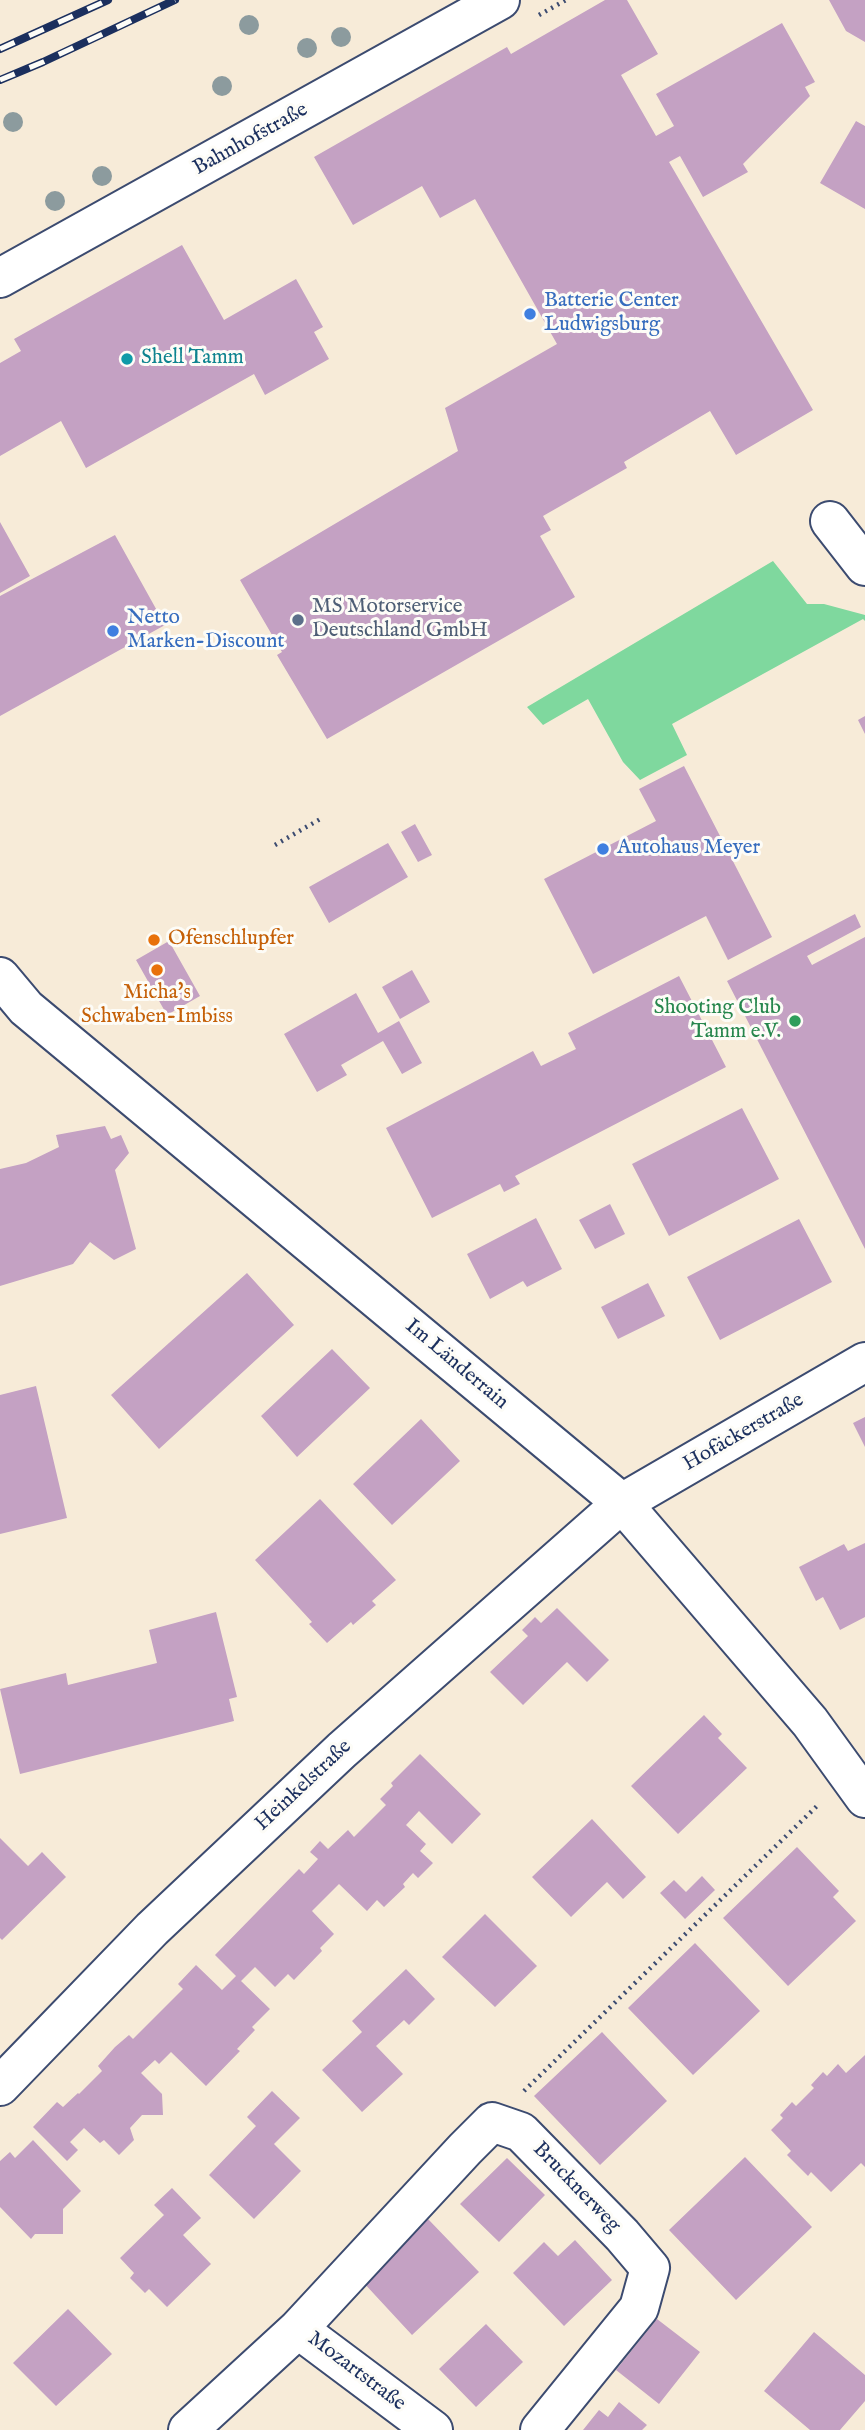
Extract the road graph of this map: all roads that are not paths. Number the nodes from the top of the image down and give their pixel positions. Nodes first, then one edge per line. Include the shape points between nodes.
1 (500, 0) edge
2 (0, 278) edge
3 (830, 521) dead end
4 (865, 566) edge
5 (0, 977) edge
6 (865, 1362) edge
7 (622, 1503) junction
8 (857, 1787) edge
9 (0, 2085) edge
10 (298, 2329) junction
11 (188, 2430) edge
12 (433, 2430) edge
13 (540, 2430) edge

1 - 2 street, Bahnhofstraße
3 - 4 street
5 - 7 street, Im Länderrain via 26,1008
6 - 7 street, Hofäckerstraße
7 - 8 street, Im Länderrain via 810,1722
7 - 9 street, Heinkelstraße via 342,1750 152,1928
10 - 11 street, Mozartstraße
10 - 12 street, Mozartstraße
10 - 13 street, Brucknerweg via 492,2122 521,2132 650,2268 639,2308

